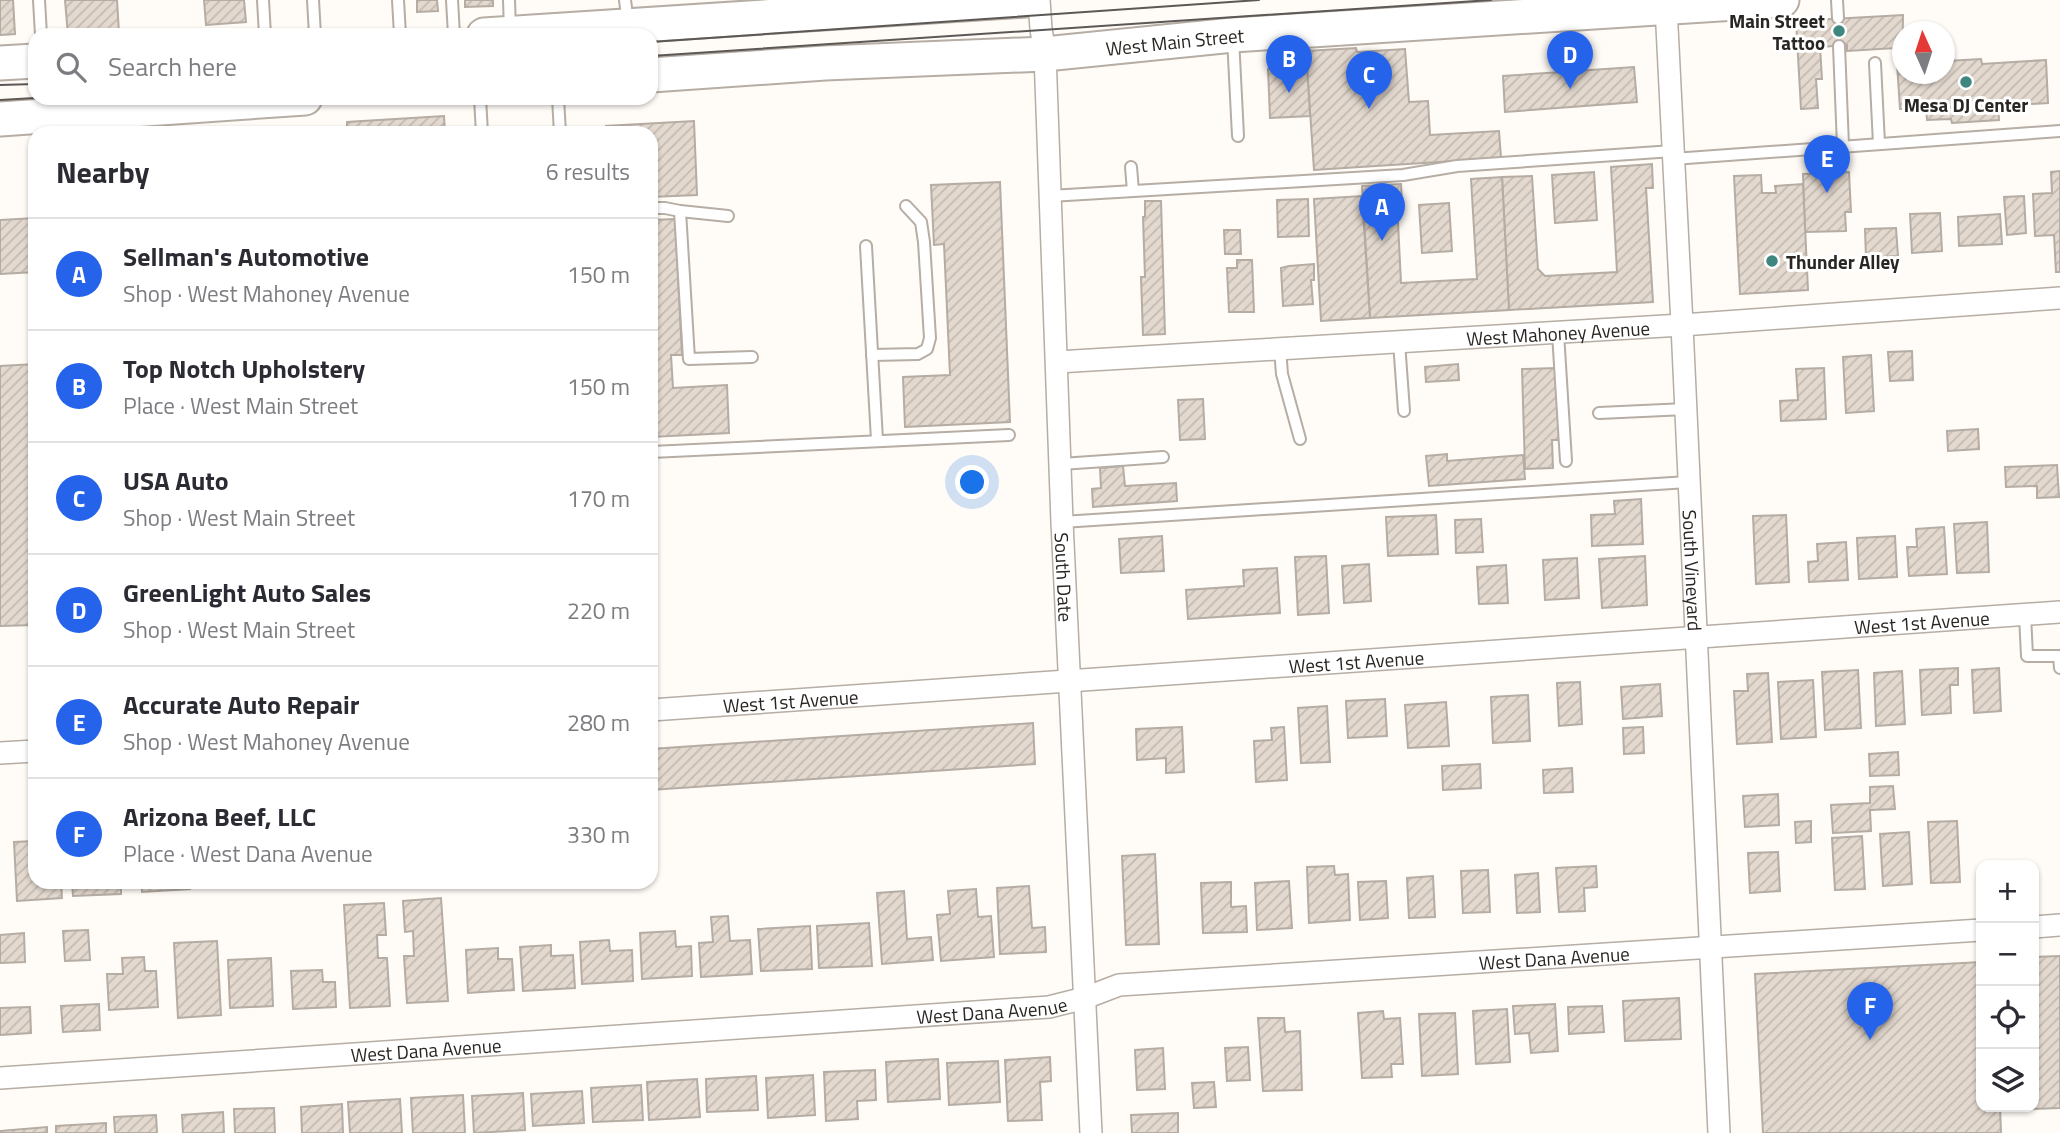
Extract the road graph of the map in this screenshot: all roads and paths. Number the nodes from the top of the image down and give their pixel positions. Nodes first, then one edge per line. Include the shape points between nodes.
1 (39, 0) edge
2 (263, 0) edge
3 (313, 0) edge
4 (398, 0) edge
5 (452, 0) edge
6 (509, 0) edge
7 (1039, 0) edge
8 (1782, 0) edge
9 (1837, 0) edge
10 (1666, 7) junction
11 (626, 13) edge
12 (1838, 18) dead end
13 (1037, 25) edge
14 (41, 28) edge
15 (265, 28) edge
16 (315, 28) edge
17 (400, 28) edge
18 (454, 28) edge
19 (499, 28) edge
20 (534, 28) edge
21 (1233, 35) junction
22 (1839, 46) dead end
23 (28, 61) edge
24 (0, 63) edge
25 (1874, 63) dead end
26 (658, 75) edge
27 (198, 105) edge
28 (480, 105) edge
29 (558, 105) edge
30 (0, 118) edge
31 (482, 126) edge
32 (560, 126) edge
33 (2060, 131) edge
34 (1238, 136) dead end
35 (1879, 144) junction
36 (1843, 146) junction
37 (1673, 155) junction
38 (1131, 167) dead end
39 (1133, 191) junction
40 (1050, 196) junction
41 (906, 206) dead end
42 (658, 208) edge
43 (680, 211) junction
44 (728, 216) dead end
45 (866, 246) dead end
46 (2060, 298) edge
47 (1682, 325) junction
48 (1558, 332) junction
49 (1399, 342) junction
50 (1280, 349) junction
51 (872, 355) junction
52 (752, 357) dead end
53 (1057, 362) junction
54 (1686, 409) junction
55 (1404, 411) dead end
56 (1598, 413) dead end
57 (1009, 435) dead end
58 (1300, 439) dead end
59 (877, 440) junction
60 (658, 452) edge
61 (1163, 457) dead end
62 (1566, 461) dead end
63 (1061, 464) junction
64 (1688, 482) junction
65 (1062, 522) junction
66 (2060, 612) edge
67 (2025, 615) junction
68 (1696, 638) junction
69 (2060, 668) edge
70 (1071, 681) junction
71 (658, 710) edge
72 (28, 751) edge
73 (0, 753) edge
74 (2060, 925) edge
75 (2039, 927) edge
76 (1976, 930) edge
77 (1712, 947) junction
78 (1085, 998) junction
79 (0, 1078) edge
80 (1091, 1133) edge
81 (1719, 1133) edge

1 - 14 lane
2 - 15 lane
3 - 16 lane
4 - 17 lane
5 - 18 lane
6 - 19 lane
7 - 13 street, South Date
8 - 10 main road, West Main Street
9 - 12 lane
10 - 21 main road, West Main Street
10 - 37 street, South Vineyard
11 - 13 main road, West Main Street
11 - 20 main road, West Main Street
13 - 21 main road, West Main Street
13 - 26 main road, West Main Street via 862,61
13 - 40 street, South Date
21 - 34 lane
22 - 36 lane
23 - 24 main road
25 - 35 lane
27 - 30 main road
28 - 31 lane
29 - 32 lane
33 - 35 lane
35 - 36 lane
36 - 37 lane
37 - 39 lane
37 - 47 street, South Vineyard
38 - 39 lane
39 - 40 lane
40 - 53 street, South Date
41 - 51 lane via 921,222 930,338 927,349 918,354
42 - 43 lane
43 - 44 lane
43 - 52 lane via 689,359
45 - 51 lane
46 - 47 street, West Mahoney Avenue
47 - 48 street, West Mahoney Avenue
47 - 54 street, South Vineyard
48 - 49 street, West Mahoney Avenue
48 - 62 lane
49 - 50 street, West Mahoney Avenue
49 - 55 lane
50 - 53 street, West Mahoney Avenue
50 - 58 lane
51 - 59 lane
53 - 63 street, South Date
54 - 56 lane
54 - 64 street, South Vineyard
57 - 59 lane
59 - 60 lane
61 - 63 lane
63 - 65 street, South Date
64 - 65 lane
64 - 68 street, South Vineyard
65 - 70 street, South Date
66 - 67 street, West 1st Avenue
67 - 68 street, West 1st Avenue
67 - 69 lane via 2027,656 2059,656
68 - 70 street, West 1st Avenue
68 - 77 street, South Vineyard
70 - 71 street, West 1st Avenue
70 - 78 street, South Date
72 - 73 street
74 - 75 street
76 - 77 street, West Dana Avenue
77 - 78 street, West Dana Avenue via 1119,985
77 - 81 street, South Vineyard
78 - 79 street, West Dana Avenue via 1049,1007
78 - 80 street, South Date

